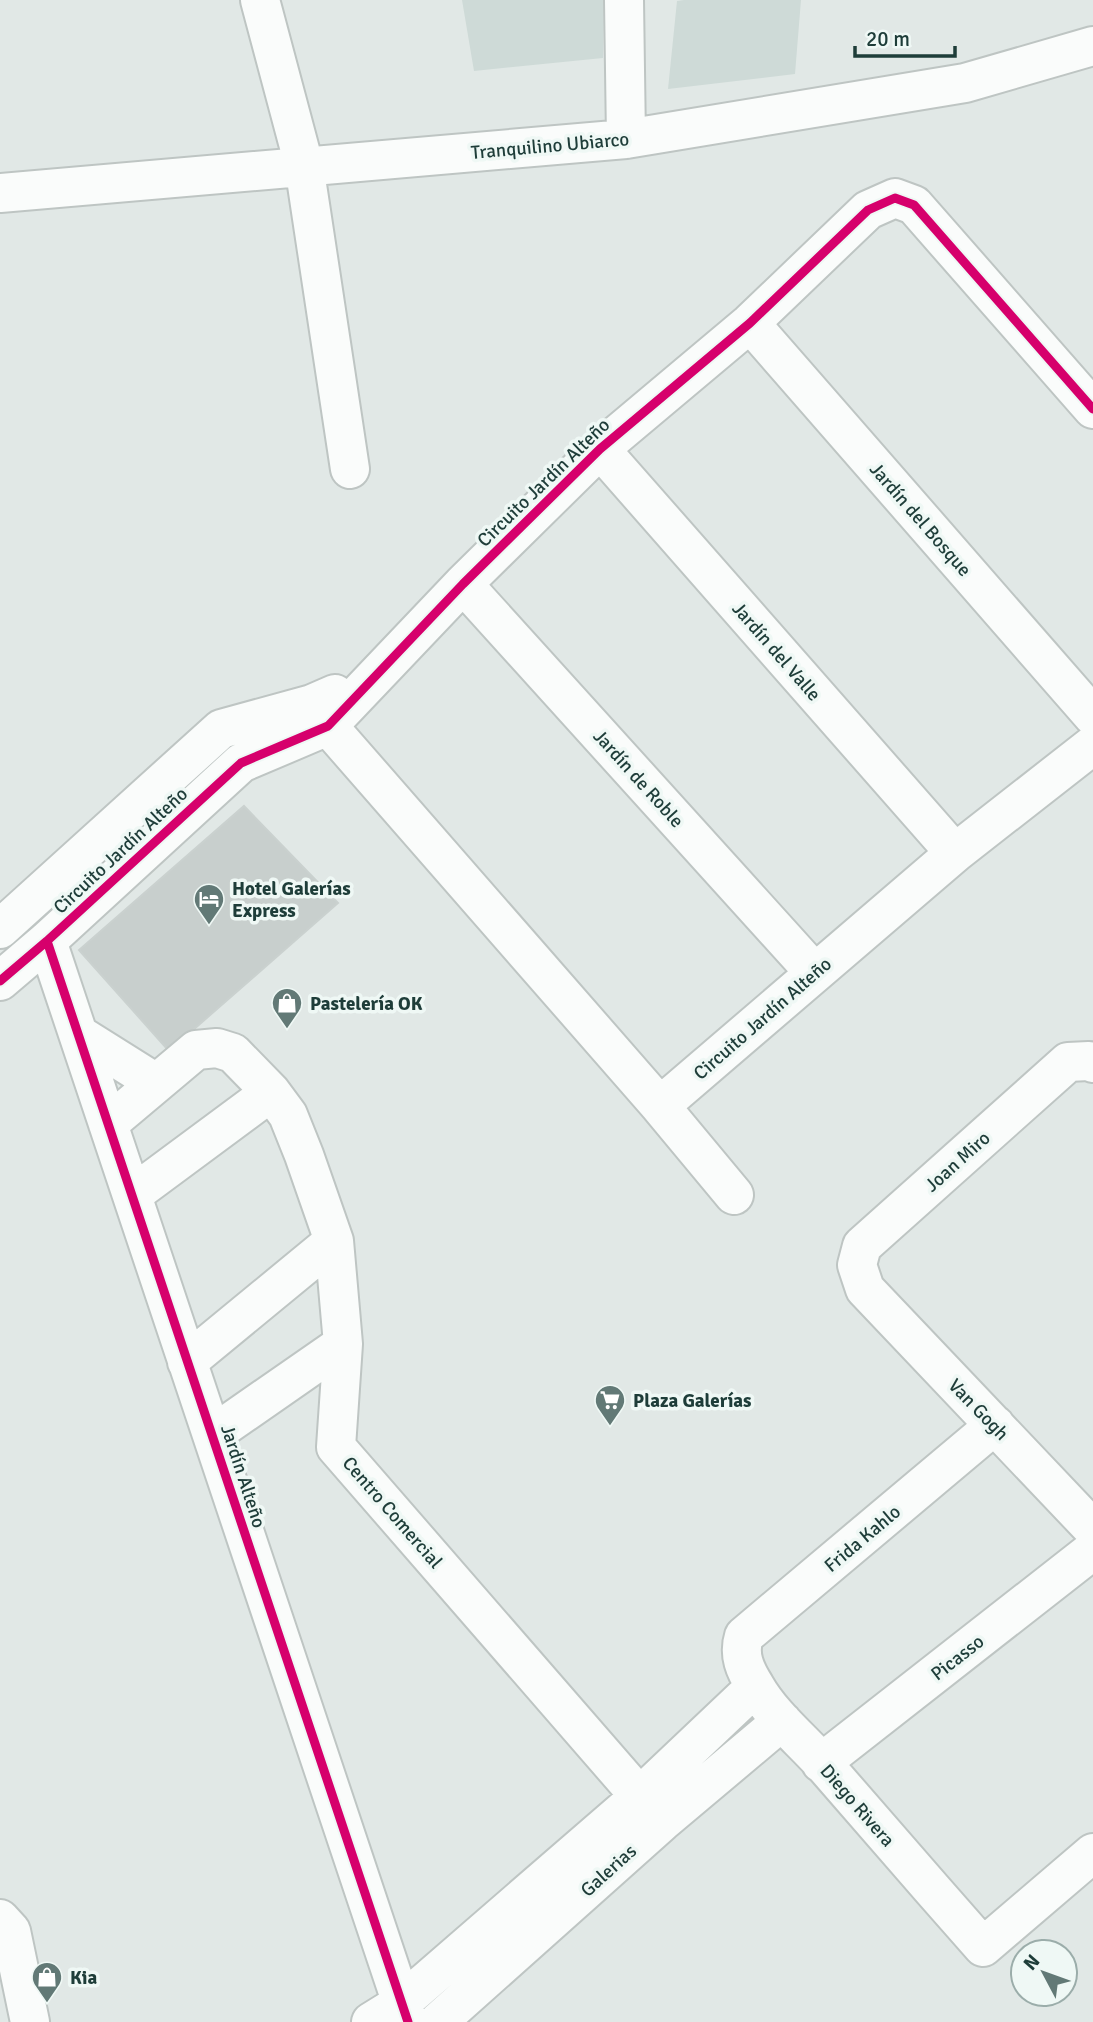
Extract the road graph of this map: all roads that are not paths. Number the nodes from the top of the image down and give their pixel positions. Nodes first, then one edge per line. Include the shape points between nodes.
1 (260, 0) edge
2 (624, 0) edge
3 (1093, 46) edge
4 (626, 139) junction
5 (304, 166) junction
6 (0, 193) edge
7 (750, 323) junction
8 (1093, 409) edge
9 (600, 449) junction
10 (350, 469) dead end
11 (463, 584) junction
12 (320, 715) junction
13 (1093, 716) edge
14 (221, 729) junction
15 (1093, 745) edge
16 (240, 763) junction
17 (955, 853) junction
18 (0, 929) edge
19 (47, 941) junction
20 (815, 973) junction
21 (0, 981) edge
22 (78, 1034) junction
23 (1093, 1063) edge
24 (156, 1083) junction
25 (271, 1092) junction
26 (660, 1106) junction
27 (108, 1124) junction
28 (132, 1195) junction
29 (734, 1195) dead end
30 (334, 1241) junction
31 (865, 1289) joint
32 (343, 1344) junction
33 (187, 1363) junction
34 (995, 1425) junction
35 (212, 1435) junction
36 (1093, 1529) edge
37 (1093, 1550) edge
38 (748, 1672) junction
39 (782, 1721) junction
40 (821, 1763) junction
41 (651, 1809) junction
42 (1093, 1853) edge
43 (0, 1919) edge
44 (393, 2016) edge
45 (30, 2022) edge
46 (438, 2022) edge

1 - 5 street
2 - 4 street
3 - 4 street, Tranquilino Ubiarco via 965,83
4 - 5 street, Tranquilino Ubiarco
5 - 6 street, Tranquilino Ubiarco
5 - 10 street
7 - 8 street, Circuito Jardín Alteño via 868,210 895,198 914,205
7 - 9 street, Circuito Jardín Alteño
7 - 13 street, Jardín del Bosque
9 - 11 street, Circuito Jardín Alteño
9 - 17 street, Jardín del Valle
11 - 12 street, Circuito Jardín Alteño via 374,678
11 - 20 street, Jardín de Roble
12 - 14 street, Circuito Jardín Alteño
12 - 16 street, Circuito Jardín Alteño
12 - 26 street
14 - 16 street
14 - 18 street, Circuito Jardín Alteño
15 - 17 street, Circuito Jardín Alteño
16 - 19 street, Circuito Jardín Alteño
17 - 20 street, Circuito Jardín Alteño
19 - 21 street, Circuito Jardín Alteño
19 - 22 street, Jardín Alteño
20 - 26 street, Circuito Jardín Alteño
22 - 24 street
22 - 27 street, Jardín Alteño
23 - 31 street, Joan Miro via 1068,1062 862,1246 857,1265
24 - 25 street, Centro Comercial via 196,1050 217,1048 233,1053
24 - 27 street, Centro Comercial
25 - 28 street
25 - 30 street, Centro Comercial via 288,1115
26 - 29 street
27 - 28 street, Jardín Alteño
28 - 33 street, Jardín Alteño
30 - 32 street, Centro Comercial
30 - 33 street
31 - 34 street, Van Gogh
32 - 35 street
32 - 41 street, Centro Comercial via 336,1447
33 - 35 street, Jardín Alteño
34 - 36 street, Van Gogh
34 - 38 street, Frida Kahlo via 744,1636 741,1646
35 - 44 street, Jardín Alteño
37 - 40 street, Picasso
38 - 39 street, Diego Rivera
38 - 41 street, Jardín Alteño
39 - 40 street, Diego Rivera
39 - 41 street, Galerias
40 - 42 street, Diego Rivera via 983,1947
41 - 44 street, Jardín Alteño
41 - 46 street, Galerias
43 - 45 street via 11,1931

